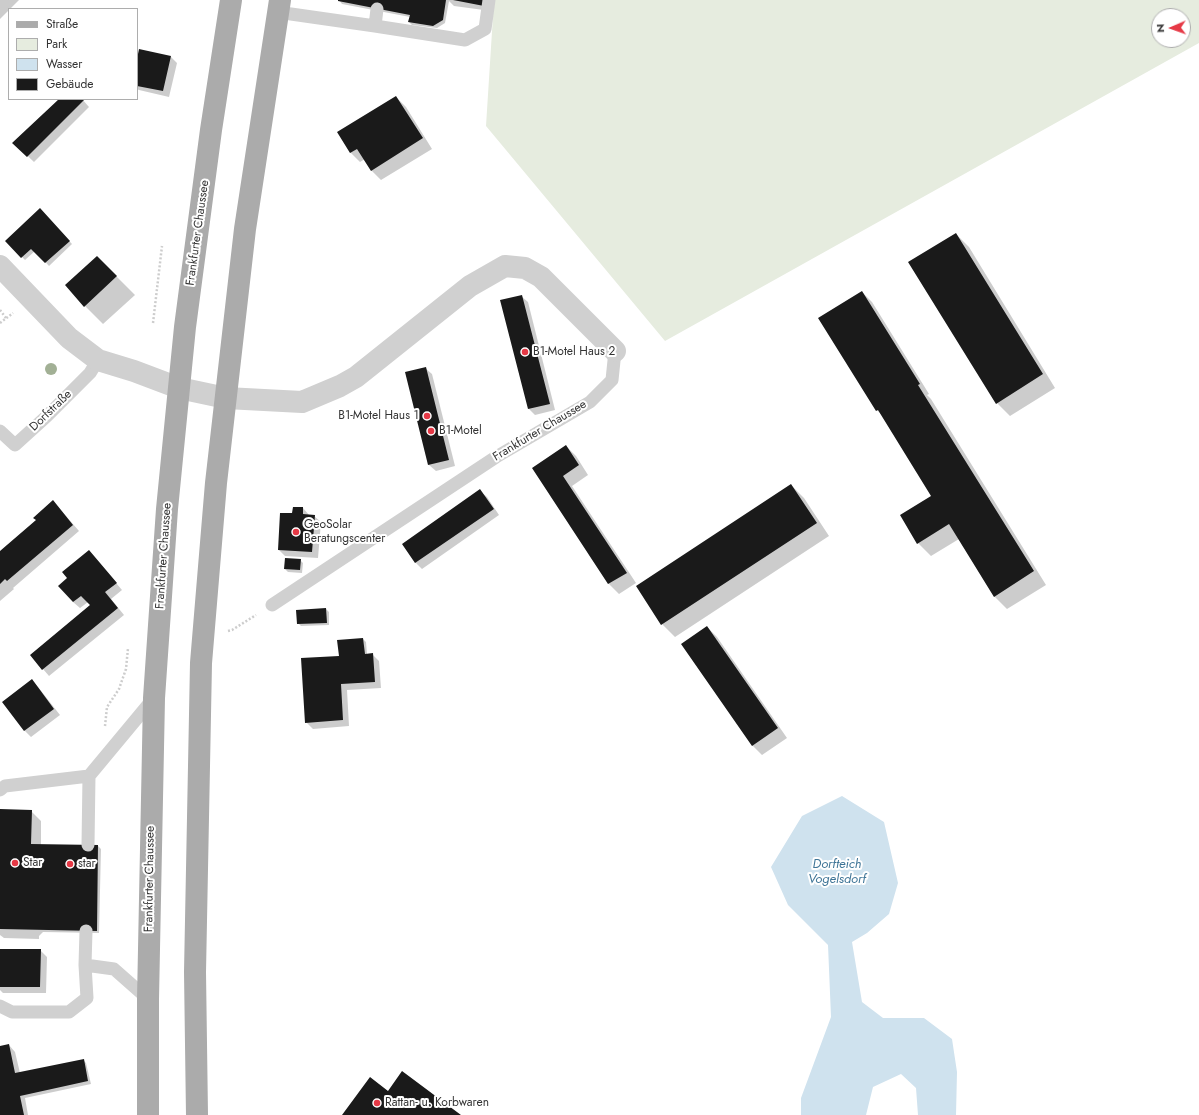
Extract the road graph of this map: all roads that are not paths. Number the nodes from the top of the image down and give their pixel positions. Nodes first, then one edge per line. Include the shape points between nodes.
1 (231, 0) edge
2 (489, 0) edge
3 (278, 6) edge
4 (377, 9) dead end
5 (375, 26) junction
6 (0, 266) edge
7 (615, 351) joint
8 (98, 360) junction
9 (179, 388) junction
10 (226, 398) junction
11 (0, 431) edge
12 (272, 605) road end
13 (154, 698) junction
14 (89, 776) junction
15 (0, 790) edge
16 (88, 845) dead end
17 (86, 931) dead end
18 (85, 965) junction
19 (148, 999) junction
20 (0, 1006) edge
21 (148, 1115) edge
22 (196, 1115) edge

1 - 9 main road, Frankfurter Chaussee via 211,130
2 - 5 lane via 485,29 465,40
3 - 5 lane
3 - 10 main road via 246,229
4 - 5 lane
6 - 8 street via 70,338
7 - 10 street, Frankfurter Chaussee via 542,277 525,268 505,266 470,286 356,377 340,386 302,402
7 - 12 lane, Frankfurter Chaussee via 612,380 590,402 496,457
8 - 9 street
8 - 11 lane, Dorfstraße via 90,373 15,445
9 - 10 street
9 - 13 main road, Frankfurter Chaussee via 167,509
10 - 22 main road via 216,483 202,663 195,972
13 - 14 lane
13 - 19 main road, Frankfurter Chaussee
14 - 15 lane via 6,786
14 - 16 lane
17 - 18 lane
18 - 19 lane via 114,969
18 - 20 lane via 87,998 69,1012 12,1012
19 - 21 main road, Frankfurter Chaussee

